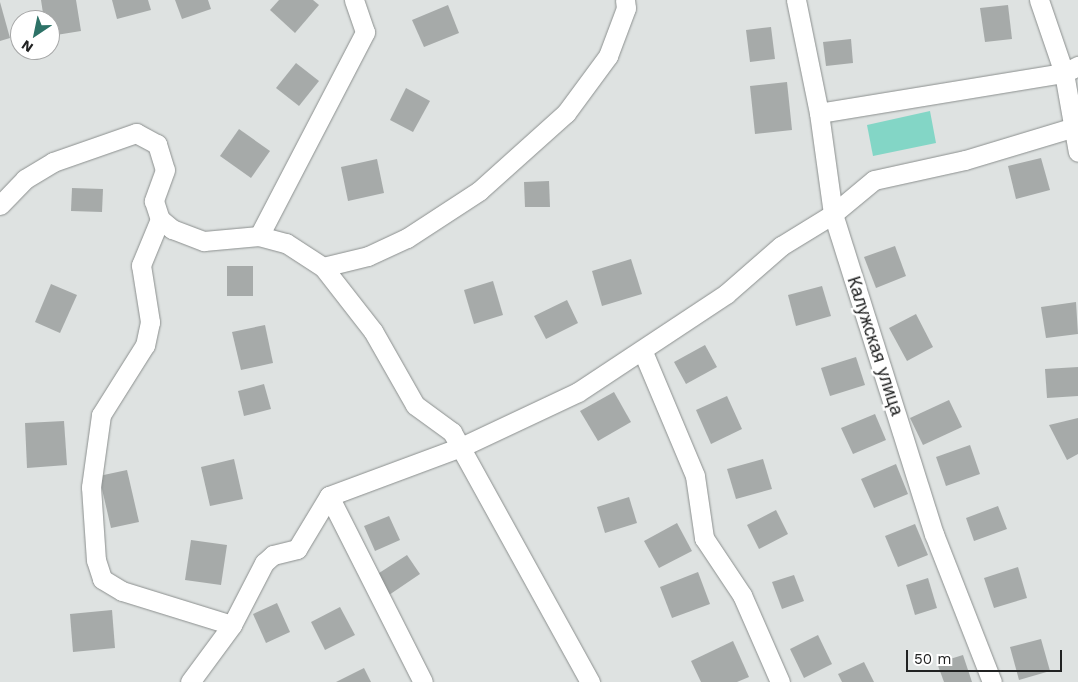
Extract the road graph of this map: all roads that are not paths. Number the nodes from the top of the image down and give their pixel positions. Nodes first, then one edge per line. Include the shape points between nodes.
1 (354, 0) edge
2 (625, 0) edge
3 (796, 0) edge
4 (1039, 0) edge
5 (1071, 70) edge
6 (820, 113) junction
7 (1074, 127) junction
8 (1078, 152) edge
9 (0, 205) edge
10 (833, 214) junction
11 (160, 219) junction
12 (259, 236) junction
13 (323, 268) junction
14 (643, 352) junction
15 (461, 446) junction
16 (328, 496) junction
17 (232, 625) junction
18 (190, 682) edge
19 (423, 682) edge
20 (590, 682) edge
21 (780, 682) edge
22 (992, 682) edge

1 - 12 street via 364,32
2 - 13 street via 608,56 566,113 479,191 407,238 368,256
3 - 6 street, Калужская улица
4 - 5 street
5 - 6 street
5 - 7 street
6 - 10 street, Калужская улица
7 - 8 street
7 - 10 street via 965,160 874,180
9 - 11 street via 25,178 53,162 136,133 157,144 165,170 154,201
10 - 14 street via 781,246 726,294
10 - 22 street, Калужская улица via 934,534
11 - 12 street via 172,229 204,241
11 - 17 street via 141,265 150,322 145,345 101,414 91,487 96,560 102,580 122,591
12 - 13 street via 286,243
13 - 15 street via 373,331 415,406 437,419
14 - 15 street via 578,392
14 - 21 street via 695,476 704,538 742,595
15 - 16 street
15 - 20 street
16 - 17 street via 297,549 273,555 264,563
16 - 19 street
17 - 18 street

